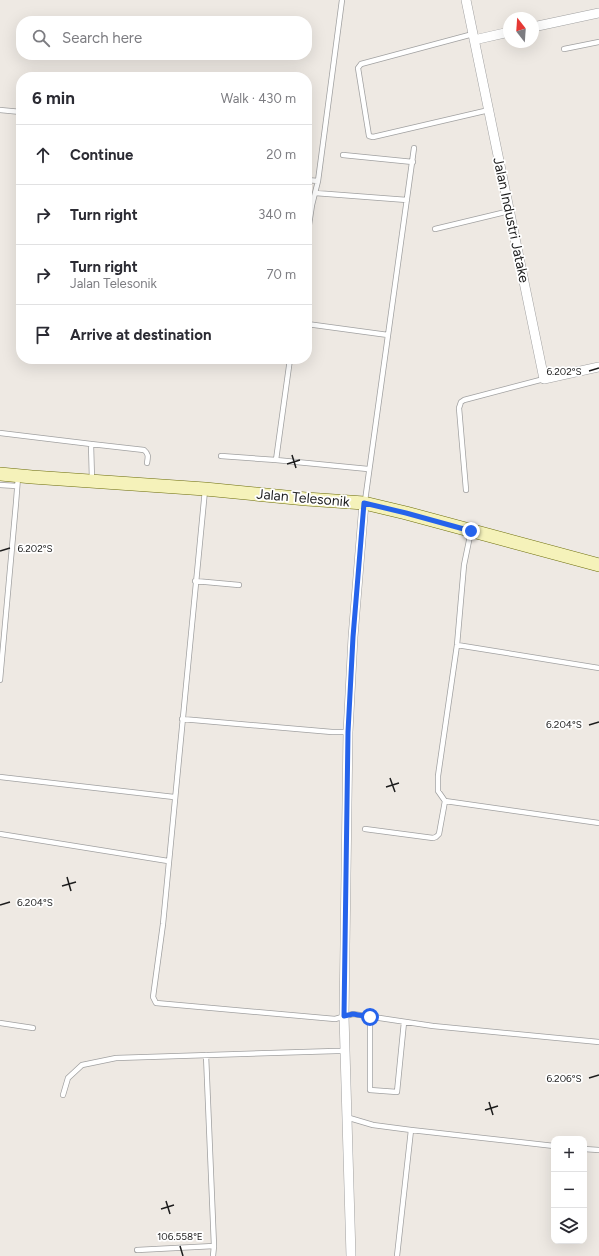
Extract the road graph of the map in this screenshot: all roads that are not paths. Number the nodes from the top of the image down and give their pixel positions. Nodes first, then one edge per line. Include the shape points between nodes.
1 (342, 0) edge
2 (466, 0) edge
3 (599, 13) edge
4 (539, 26) edge
5 (503, 33) edge
6 (474, 37) junction
7 (599, 42) edge
8 (564, 49) dead end
9 (0, 110) edge
10 (489, 110) junction
11 (16, 112) edge
12 (414, 148) dead end
13 (343, 155) dead end
14 (413, 162) junction
15 (312, 180) edge
16 (318, 181) junction
17 (315, 193) junction
18 (407, 200) junction
19 (312, 210) edge
20 (510, 211) junction
21 (435, 229) dead end
22 (312, 325) edge
23 (388, 335) junction
24 (289, 364) edge
25 (599, 367) edge
26 (544, 379) junction
27 (0, 433) edge
28 (91, 444) junction
29 (221, 456) dead end
30 (276, 460) junction
31 (147, 463) dead end
32 (368, 469) junction
33 (0, 474) edge
34 (17, 481) junction
35 (92, 481) junction
36 (0, 486) edge
37 (205, 489) junction
38 (466, 490) dead end
39 (364, 503) junction
40 (471, 531) junction
41 (599, 565) edge
42 (195, 581) junction
43 (239, 585) dead end
44 (457, 645) junction
45 (599, 668) edge
46 (0, 680) edge
47 (182, 719) junction
48 (348, 732) junction
49 (0, 777) edge
50 (174, 797) junction
51 (445, 801) junction
52 (599, 823) edge
53 (366, 829) dead end
54 (0, 834) edge
55 (168, 861) junction
56 (344, 1016) junction
57 (370, 1017) junction
58 (404, 1022) junction
59 (0, 1023) edge
60 (33, 1028) dead end
61 (599, 1042) edge
62 (344, 1051) junction
63 (206, 1055) junction
64 (63, 1095) dead end
65 (346, 1117) junction
66 (411, 1130) junction
67 (551, 1146) edge
68 (587, 1149) edge
69 (599, 1150) edge
70 (214, 1246) junction
71 (137, 1250) dead end
72 (213, 1256) edge
73 (351, 1256) edge
74 (397, 1256) edge

1 - 16 lane
2 - 6 street, Jalan Industri Jatake
3 - 4 street
5 - 6 street
6 - 10 street, Jalan Industri Jatake
6 - 10 lane via 360,64 358,68 369,136
7 - 8 lane
9 - 11 lane
10 - 20 street, Jalan Industri Jatake
12 - 14 lane
13 - 14 lane
14 - 18 lane
15 - 16 lane
16 - 17 lane
17 - 18 lane
17 - 19 lane
18 - 23 lane
20 - 21 lane
20 - 26 street, Jalan Industri Jatake
22 - 23 lane
23 - 32 lane
24 - 30 lane
25 - 26 street
26 - 38 lane via 461,402 459,408
27 - 28 lane
28 - 31 lane via 144,450 148,456
28 - 35 lane
29 - 30 lane
30 - 32 lane
32 - 39 lane
33 - 34 street, Jalan Telesonik
34 - 35 street, Jalan Telesonik
34 - 36 lane
34 - 46 lane
35 - 37 street, Jalan Telesonik
37 - 39 street, Jalan Telesonik
37 - 42 lane
39 - 40 street, Jalan Telesonik
39 - 48 street
40 - 41 street, Jalan Telesonik
40 - 44 lane via 464,564
42 - 43 lane
42 - 47 lane
44 - 45 lane
44 - 51 lane via 438,776 438,792
47 - 48 lane
47 - 50 lane
48 - 56 street
49 - 50 lane
50 - 55 lane
51 - 52 lane
51 - 53 lane via 436,838
54 - 55 lane
55 - 56 lane via 153,997 156,1003 334,1019
56 - 57 lane via 353,1014
56 - 62 street
57 - 58 lane
57 - 58 lane via 370,1090 397,1092
58 - 61 lane
59 - 60 lane
62 - 63 lane
62 - 65 street
63 - 64 lane via 116,1058 82,1065 68,1078
63 - 70 lane
65 - 66 lane via 373,1125
65 - 73 street
66 - 67 lane
66 - 74 lane
68 - 69 lane
70 - 71 lane
70 - 72 lane

